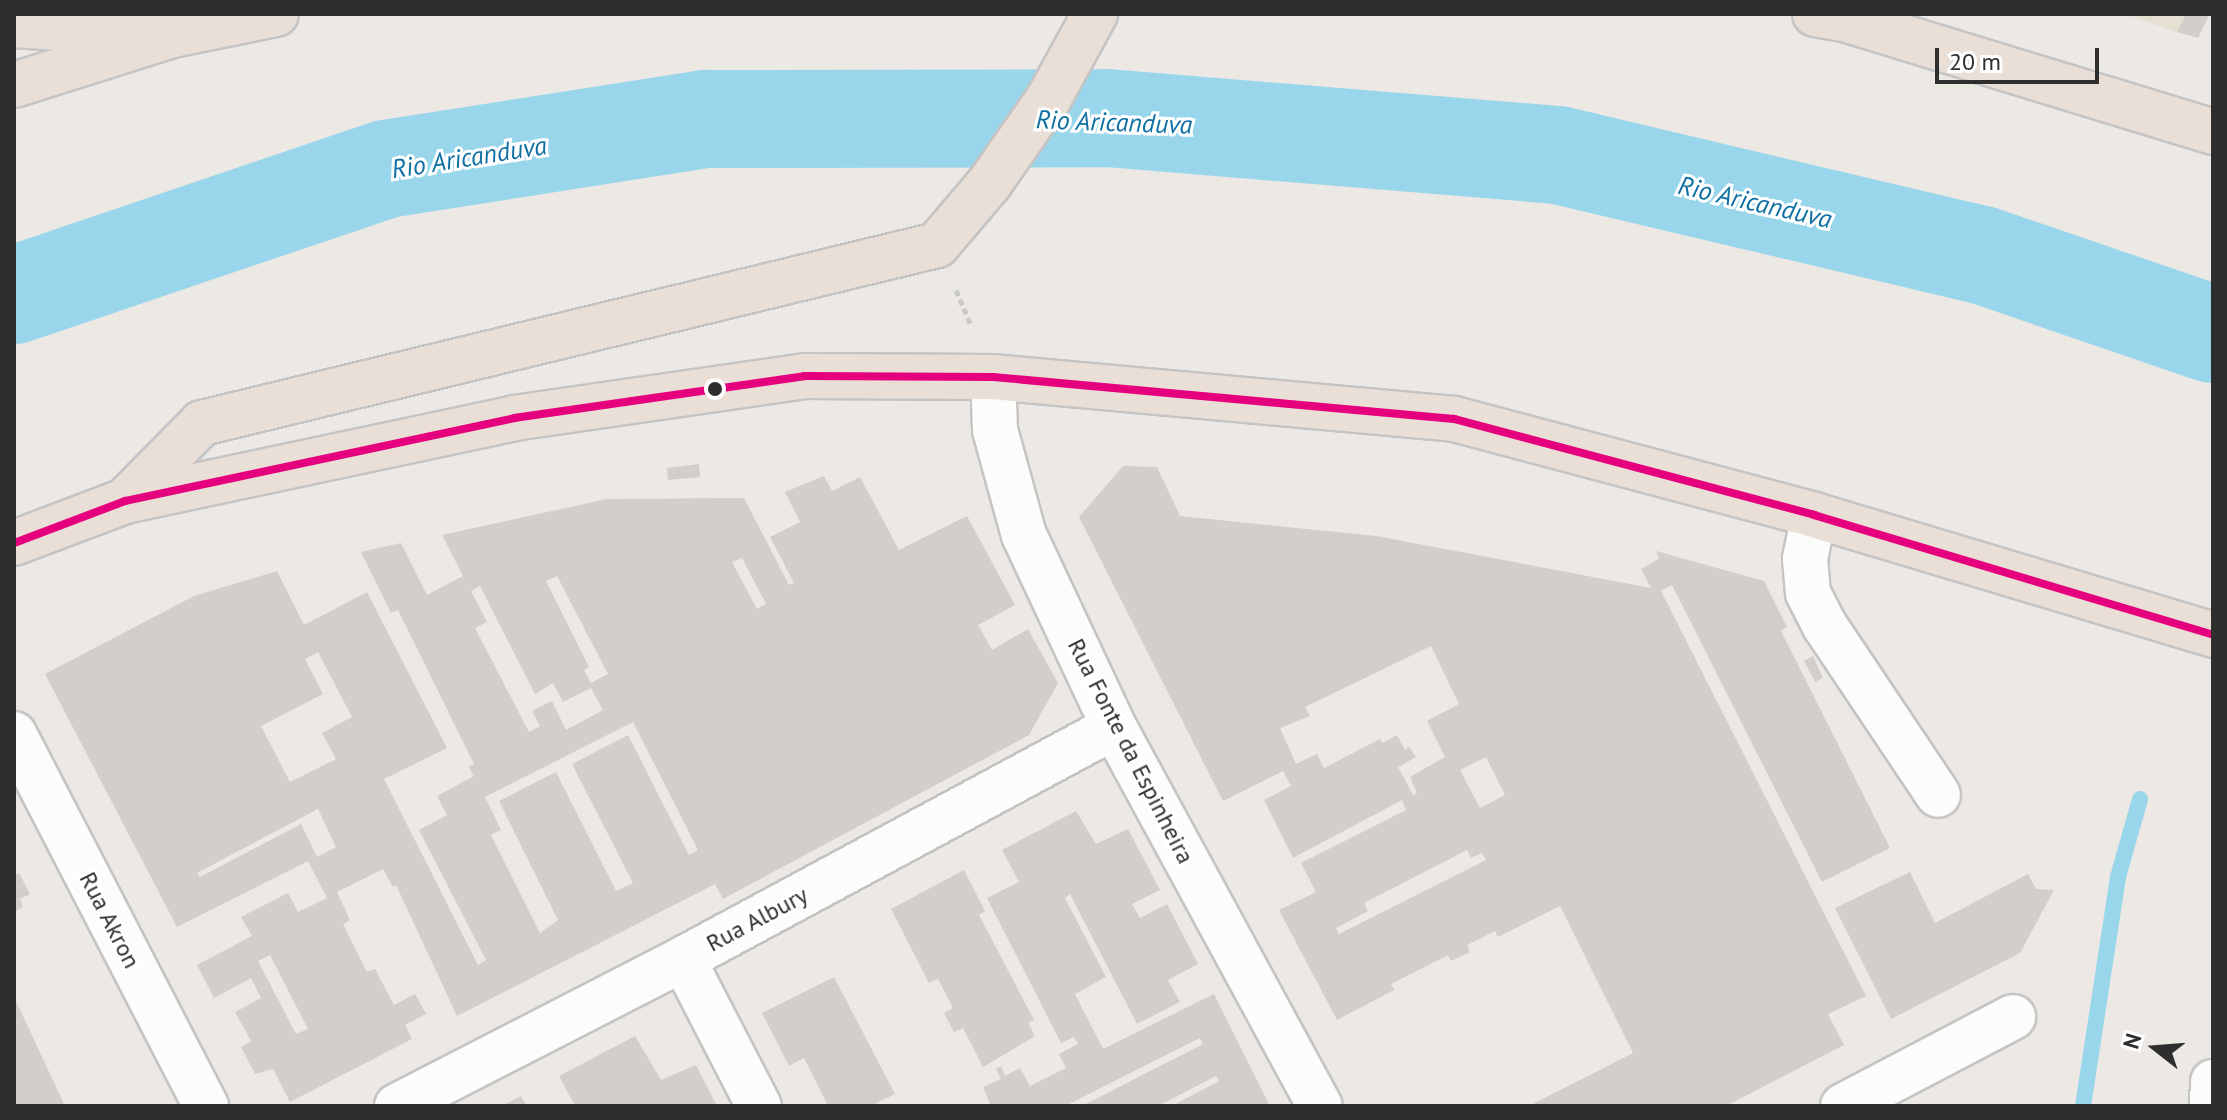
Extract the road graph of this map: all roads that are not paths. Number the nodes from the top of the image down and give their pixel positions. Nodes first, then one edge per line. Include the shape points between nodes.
1 (276, 14) edge
2 (1095, 14) edge
3 (1815, 14) edge
4 (14, 25) edge
5 (173, 35) junction
6 (14, 85) edge
7 (2213, 132) edge
8 (993, 377) junction
9 (125, 501) junction
10 (1814, 515) junction
11 (14, 543) edge
12 (2213, 635) edge
13 (1114, 727) junction
14 (14, 734) edge
15 (1938, 795) dead end
16 (683, 959) junction
17 (2013, 1017) dead end
18 (2213, 1082) edge
19 (206, 1106) edge
20 (397, 1106) edge
21 (759, 1106) edge
22 (1320, 1106) edge
23 (1843, 1106) edge
24 (2212, 1106) edge

1 - 5 highway
2 - 9 highway via 1049,98 989,184 937,245 202,423
3 - 7 highway
4 - 5 highway
5 - 6 highway
8 - 9 highway via 804,376 514,418
8 - 10 highway via 1454,419
8 - 13 street, Rua Fonte da Espinheira via 995,430 1024,535
9 - 11 highway
10 - 12 highway
10 - 15 street via 1805,559 1808,593
13 - 16 street, Rua Albury
13 - 22 street, Rua Fonte da Espinheira
14 - 19 street, Rua Akron
16 - 20 street, Rua Albury
16 - 21 street
17 - 23 street
18 - 24 street

